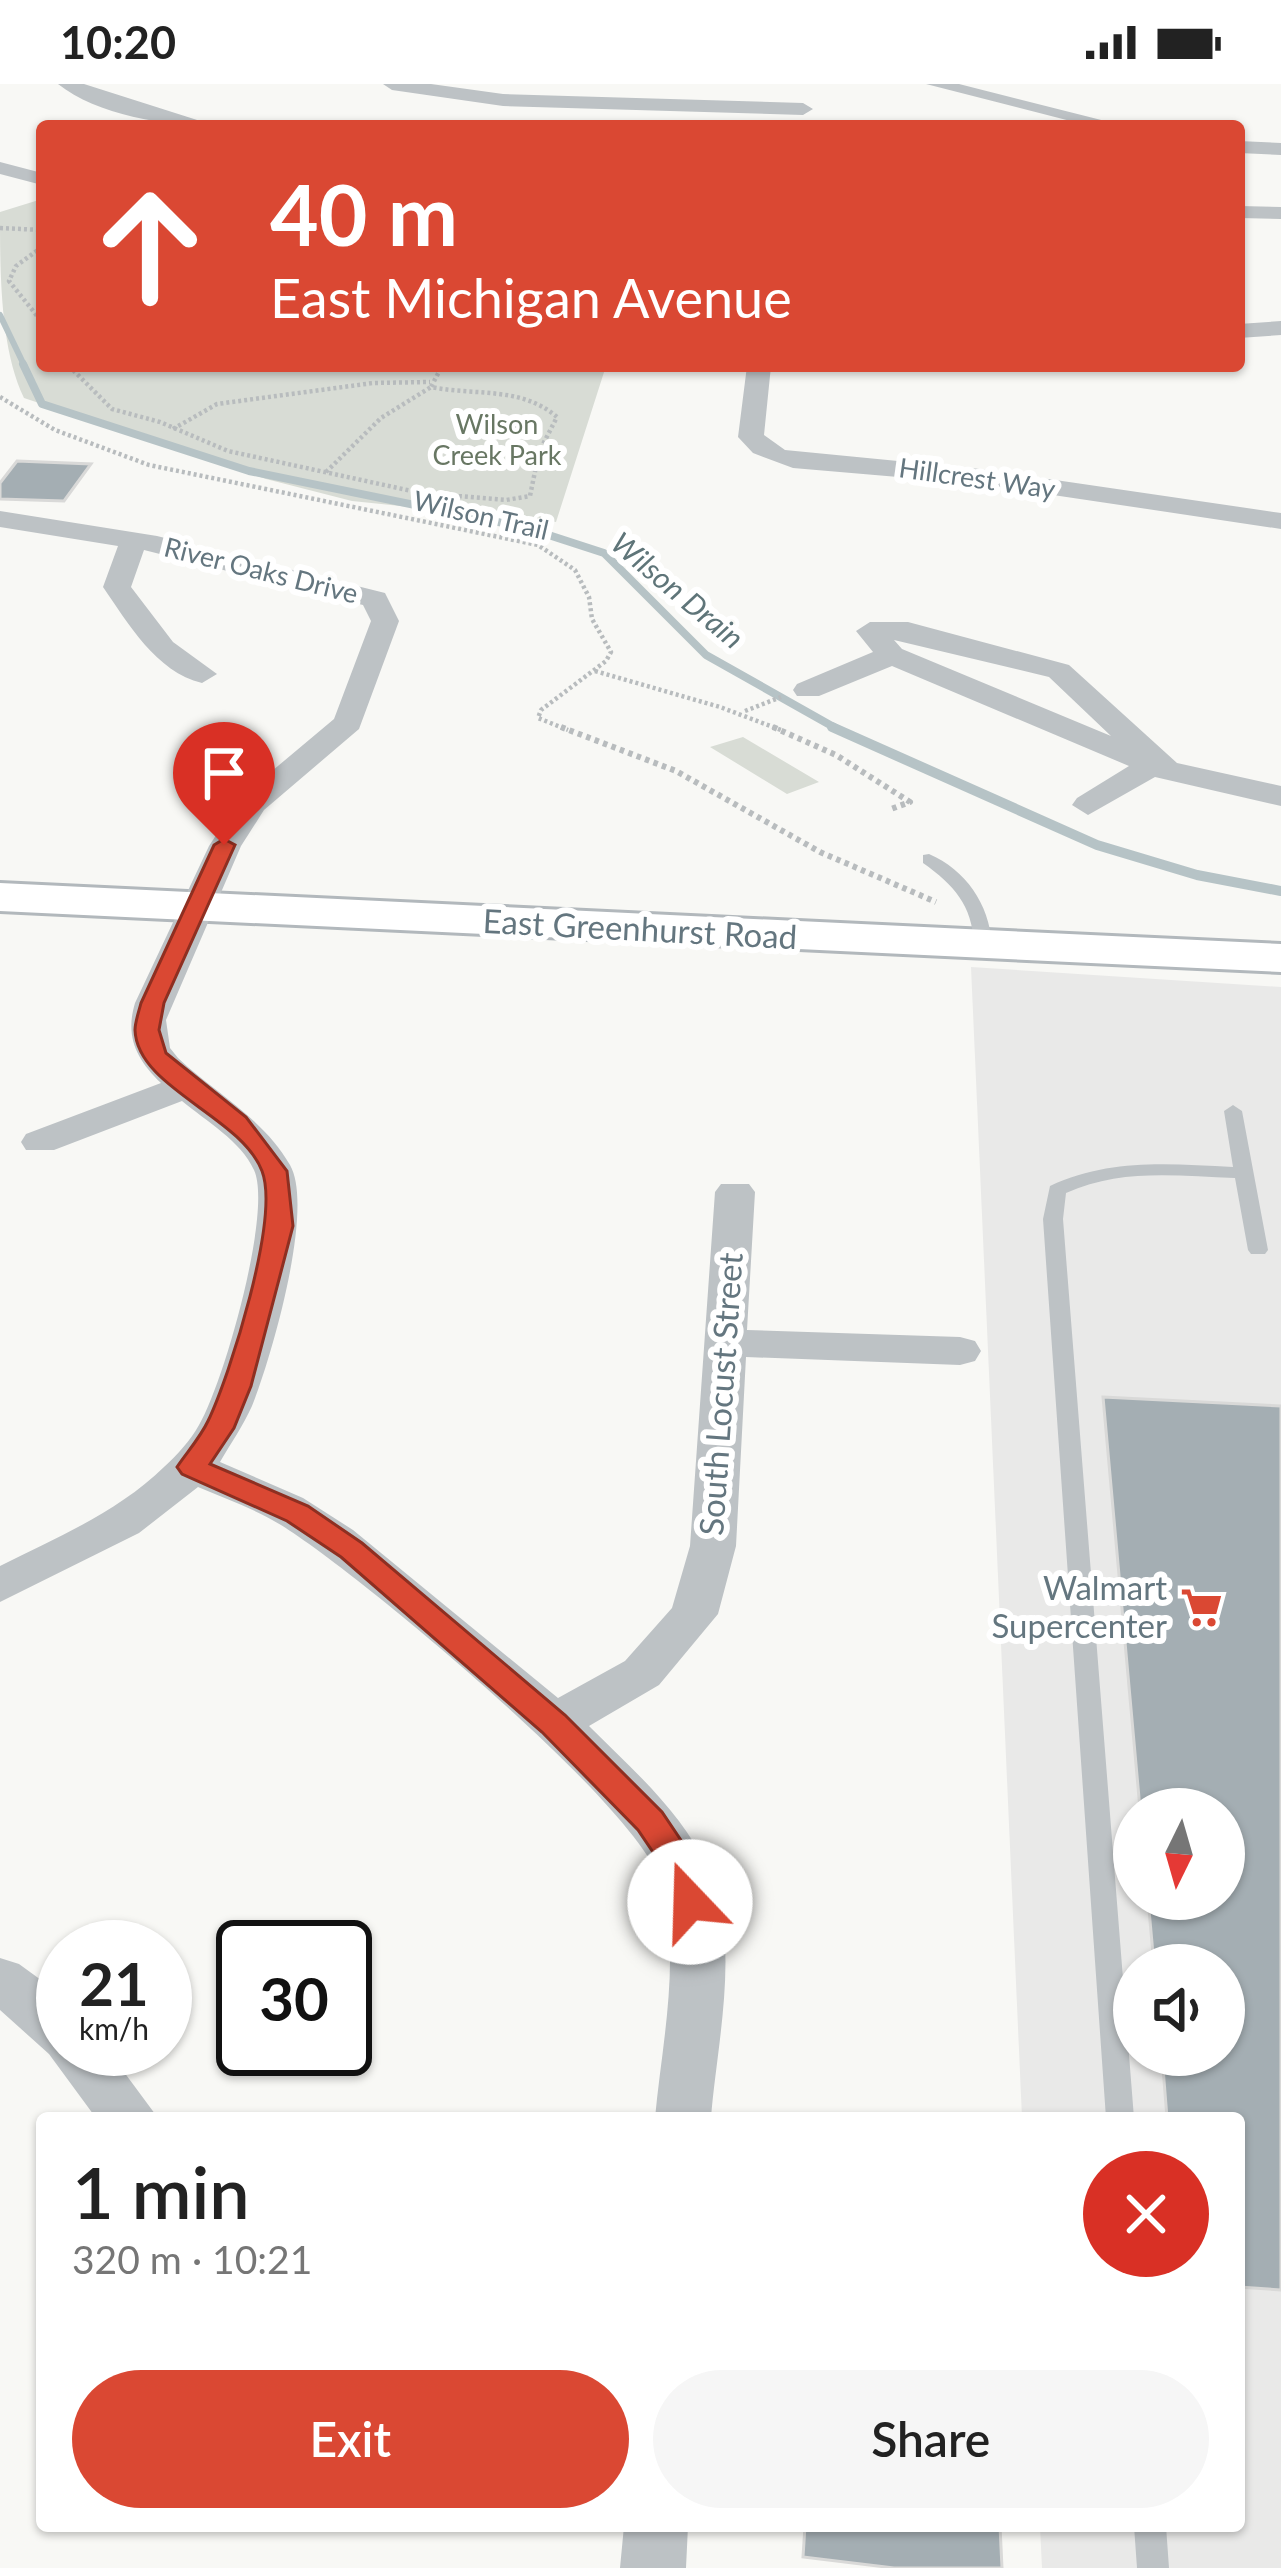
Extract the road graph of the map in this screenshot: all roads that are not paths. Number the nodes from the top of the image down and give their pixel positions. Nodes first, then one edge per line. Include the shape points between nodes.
1 (68, 84) edge
2 (392, 84) edge
3 (810, 84) edge
4 (935, 84) edge
5 (575, 93) edge
6 (803, 109) junction
7 (180, 120) edge
8 (812, 120) edge
9 (1089, 120) edge
10 (1245, 147) edge
11 (1281, 149) edge
12 (0, 168) edge
13 (36, 177) edge
14 (1245, 212) edge
15 (1281, 213) edge
16 (1281, 328) edge
17 (1245, 331) edge
18 (758, 372) edge
19 (1174, 473) dead end
20 (1160, 506) junction
21 (0, 519) edge
22 (1281, 521) edge
23 (133, 541) junction
24 (892, 655) junction
25 (202, 674) dead end
26 (808, 690) dead end
27 (1160, 767) junction
28 (1281, 796) edge
29 (1088, 805) dead end
30 (929, 859) dead end
31 (0, 897) edge
32 (197, 906) junction
33 (983, 931) junction
34 (1281, 958) edge
35 (187, 1085) junction
36 (1233, 1111) dead end
37 (40, 1142) dead end
38 (1244, 1173) junction
39 (735, 1192) dead end
40 (1258, 1250) dead end
41 (726, 1342) junction
42 (960, 1352) dead end
43 (192, 1467) junction
44 (2, 1581) edge
45 (553, 1724) junction
46 (0, 1980) edge
47 (36, 2006) edge
48 (96, 2076) edge
49 (125, 2112) edge
50 (683, 2112) edge
51 (1120, 2112) edge
52 (656, 2532) edge
53 (1150, 2532) edge
54 (653, 2568) edge
55 (1153, 2568) edge

1 - 7 street
2 - 5 street via 455,96
3 - 6 street
4 - 9 street
5 - 6 street
6 - 8 street
10 - 11 street
12 - 13 street
14 - 15 street
16 - 17 street
18 - 20 street, Hillcrest Way via 752,455 941,471
19 - 20 street
20 - 22 street, Hillcrest Way
21 - 23 street, River Oaks Drive
23 - 25 street, River Oaks Drive via 117,587 163,648
23 - 32 street, River Oaks Drive via 375,599 385,621 348,723 252,804
24 - 26 street
24 - 27 street
24 - 27 street via 870,632 908,631 1059,671
27 - 28 street
27 - 29 street
30 - 33 lane via 963,883
31 - 32 main road, East Greenhurst Road
32 - 33 main road, East Greenhurst Road
32 - 35 street via 147,1030 155,1055
33 - 34 main road, East Greenhurst Road
35 - 37 street
35 - 43 street via 238,1122 275,1171 280,1226 237,1386
36 - 38 lane
38 - 40 lane
38 - 51 lane via 1085,1174 1057,1190 1053,1220
39 - 41 street, South Locust Street
41 - 42 street
41 - 45 street, South Locust Street via 713,1546 694,1614 642,1673
43 - 44 street via 113,1529
43 - 45 street via 297,1514 352,1550
45 - 50 street via 650,1821 684,1870 695,1934
46 - 47 street
48 - 49 street
52 - 54 street
53 - 55 lane

